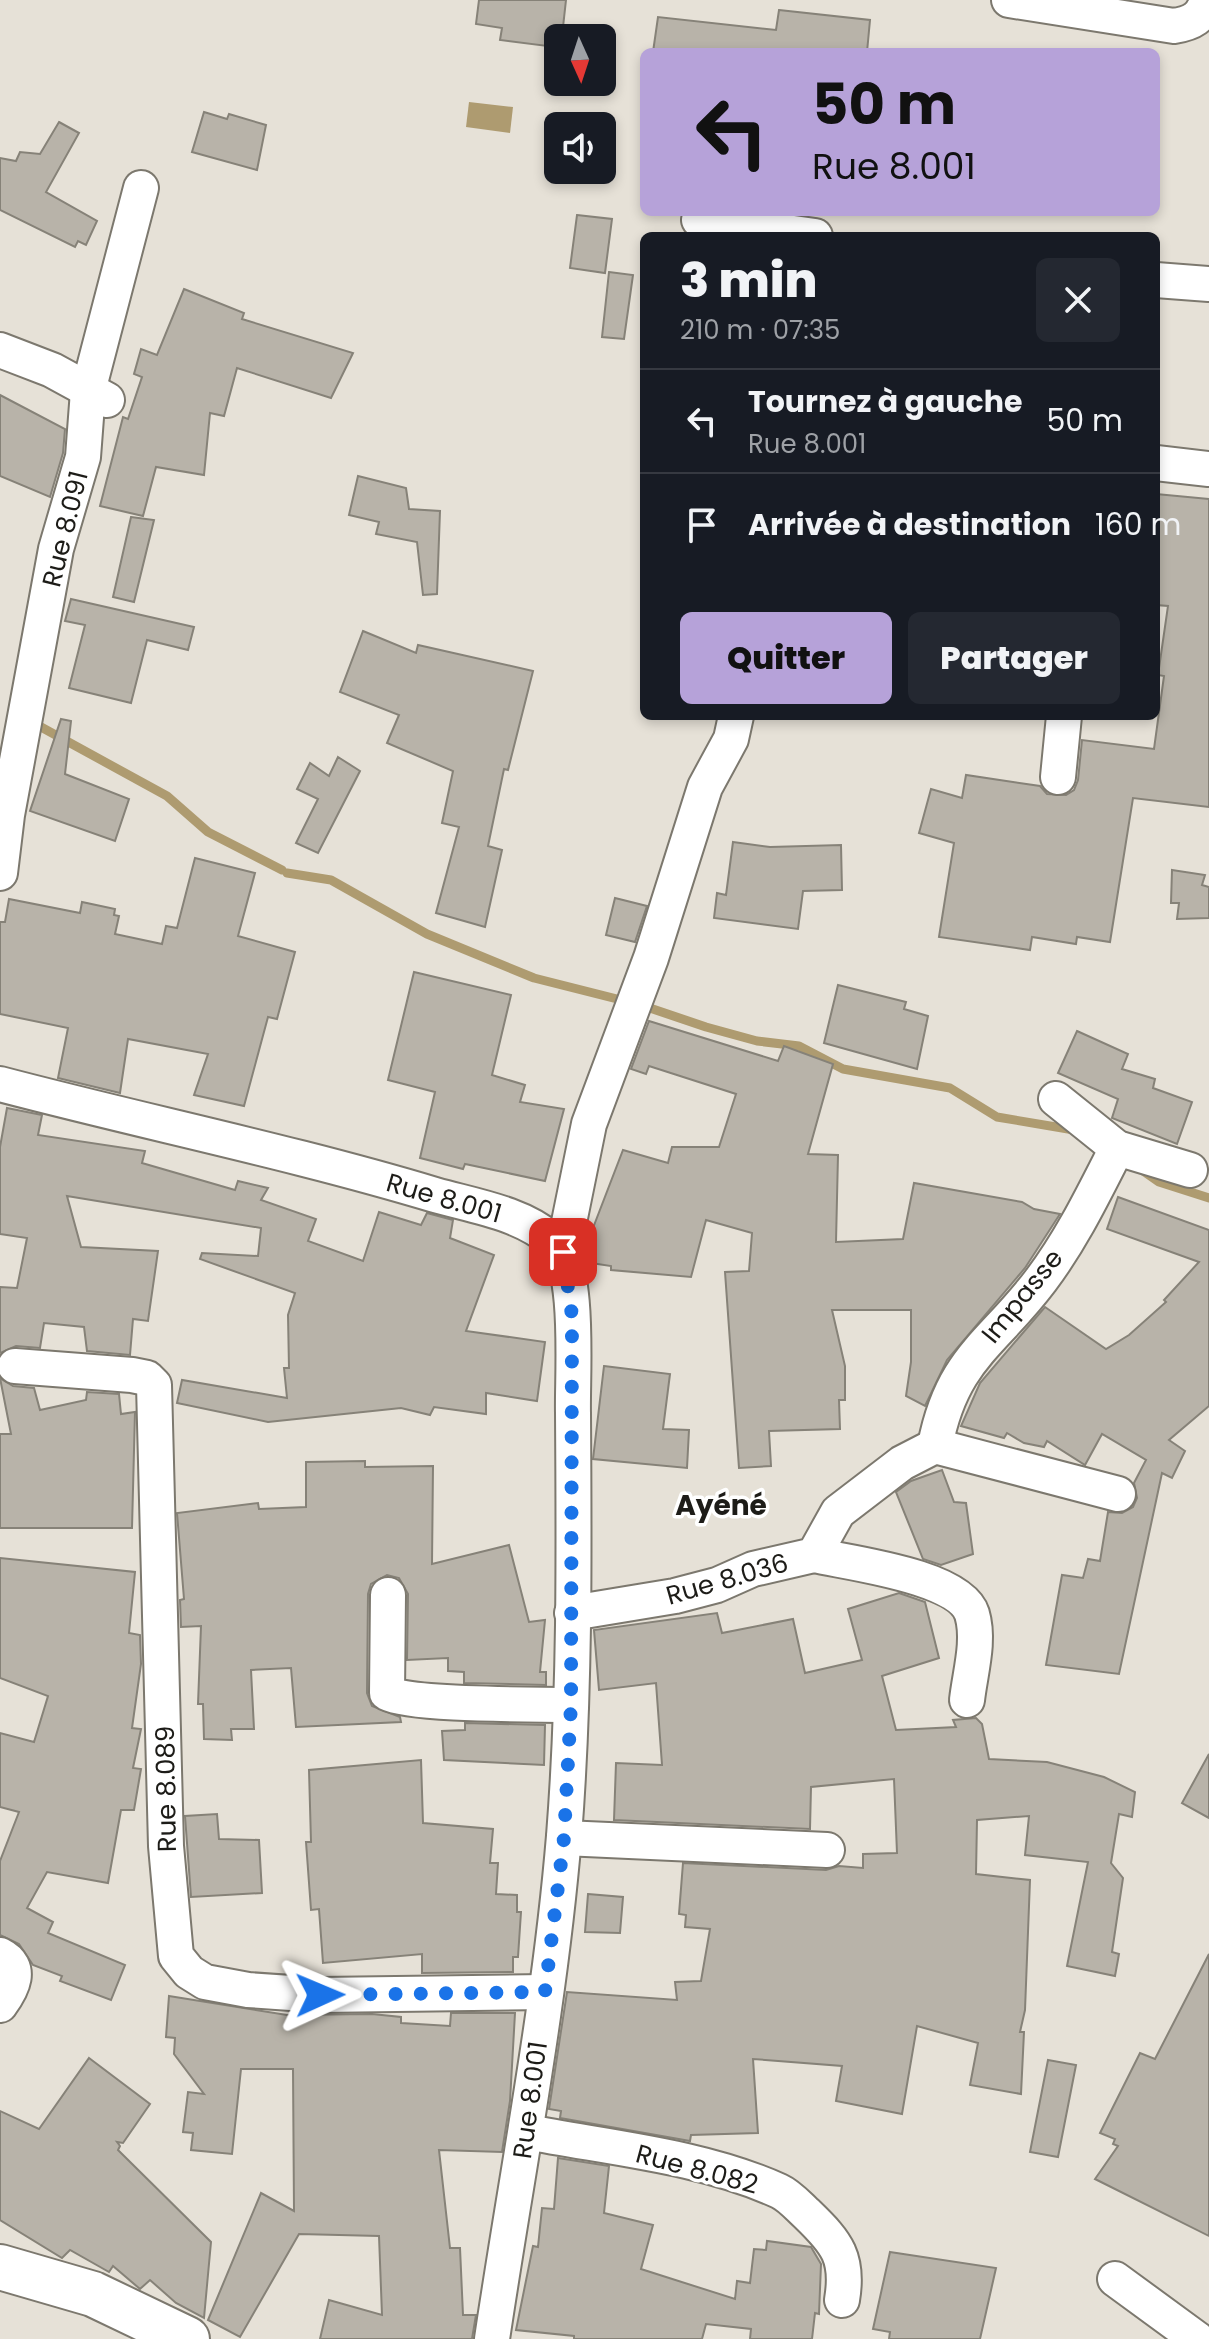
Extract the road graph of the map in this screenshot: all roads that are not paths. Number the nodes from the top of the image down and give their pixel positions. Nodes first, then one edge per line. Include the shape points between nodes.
1 (1009, 0) edge
2 (1207, 0) edge
3 (141, 188) dead end
4 (699, 220) dead end
5 (786, 232) edge
6 (1160, 280) edge
7 (1209, 284) edge
8 (0, 350) edge
9 (98, 395) junction
10 (1160, 463) edge
11 (1209, 469) edge
12 (735, 720) edge
13 (1064, 720) edge
14 (1058, 777) dead end
15 (4, 814) edge
16 (0, 873) edge
17 (0, 1084) edge
18 (1056, 1099) dead end
19 (1117, 1148) junction
20 (1190, 1170) dead end
21 (563, 1252) junction
22 (15, 1366) dead end
23 (935, 1446) junction
24 (1118, 1494) dead end
25 (814, 1555) junction
26 (388, 1595) dead end
27 (572, 1613) junction
28 (967, 1700) dead end
29 (571, 1705) junction
30 (564, 1838) junction
31 (827, 1850) dead end
32 (0, 1955) edge
33 (545, 1992) junction
34 (0, 2005) edge
35 (527, 2132) junction
36 (0, 2267) edge
37 (1115, 2279) dead end
38 (842, 2300) dead end
39 (187, 2339) edge
40 (492, 2339) edge
41 (1197, 2339) edge

1 - 2 street via 1174,26 1204,13
3 - 9 street, Rue 8.091
4 - 5 street
6 - 7 street
8 - 9 street
9 - 15 street, Rue 8.091 via 56,549
10 - 11 street
12 - 21 street via 731,739 705,787 651,958 589,1124
13 - 14 street
15 - 16 street, Rue 8.091
17 - 21 street, Rue 8.001 via 487,1210 537,1230
18 - 19 street
19 - 20 street
19 - 23 street, Impasse via 1040,1282 974,1354 950,1390
21 - 27 street, Rue 8.001 via 572,1316
22 - 33 street, Rue 8.089 via 132,1375 154,1385 166,1846 176,1956 189,1972 205,1982 248,1990 320,1995
23 - 24 street
23 - 25 street, Rue 8.036 via 902,1463 838,1512
25 - 27 street, Rue 8.036 via 675,1596
25 - 28 street via 908,1575 952,1591 971,1611 975,1636
26 - 29 street via 387,1693 447,1701
27 - 29 street, Rue 8.001
29 - 30 street, Rue 8.001
30 - 31 street
30 - 33 street, Rue 8.001
32 - 34 street via 11,1965 14,1978
33 - 35 street, Rue 8.001
35 - 38 street, Rue 8.082 via 660,2157 781,2192 837,2244 846,2280
35 - 40 street, Rue 8.001
36 - 39 street via 93,2294
37 - 41 street

